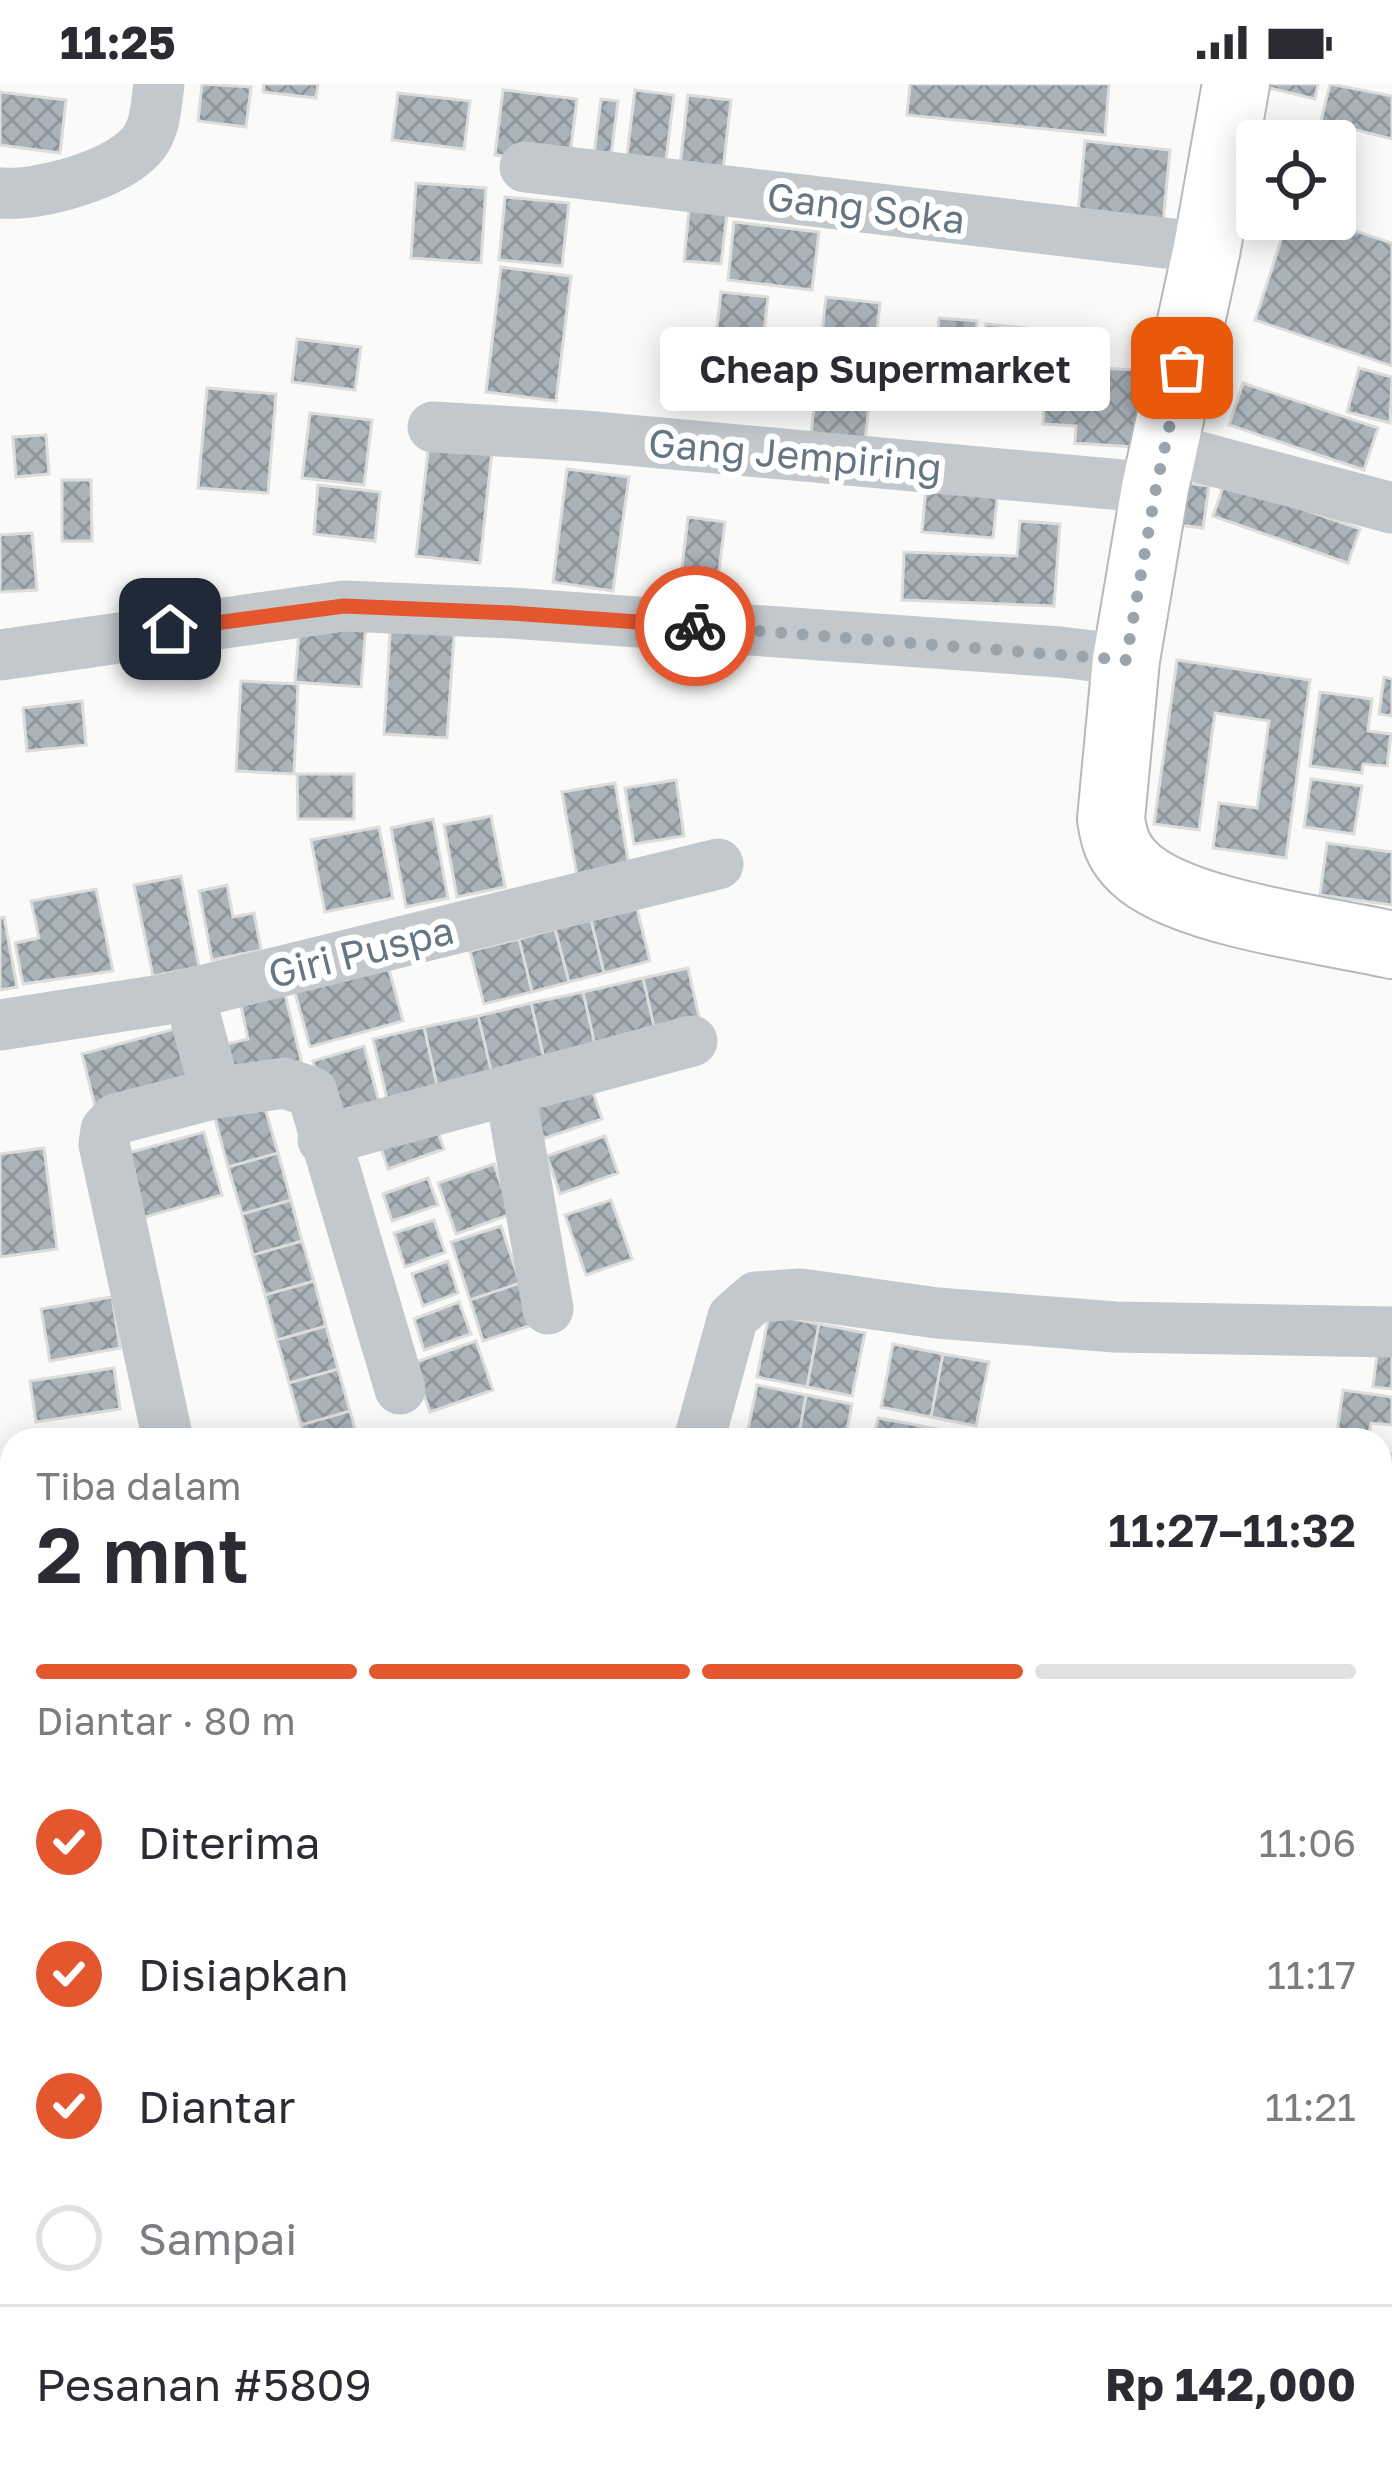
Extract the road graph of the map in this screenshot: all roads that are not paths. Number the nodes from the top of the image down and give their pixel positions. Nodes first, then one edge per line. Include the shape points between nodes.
1 (160, 84) edge
2 (1236, 84) edge
3 (525, 167) dead end
4 (0, 194) edge
5 (1207, 248) junction
6 (434, 427) dead end
7 (1160, 468) junction
8 (1392, 508) edge
9 (0, 655) edge
10 (1126, 660) junction
11 (718, 864) dead end
12 (1392, 945) edge
13 (189, 994) junction
14 (0, 1024) edge
15 (692, 1041) dead end
16 (510, 1090) junction
17 (216, 1093) junction
18 (323, 1140) junction
19 (548, 1309) dead end
20 (1392, 1332) edge
21 (400, 1389) dead end
22 (165, 1428) edge
23 (702, 1428) edge

1 - 4 street via 154,122 126,157 51,189
2 - 5 street
3 - 5 street, Gang Soka
5 - 7 street
6 - 7 street, Gang Jempiring
7 - 8 street, Gang Jempiring
7 - 10 street
9 - 10 street via 344,606
10 - 12 street via 1111,819 1114,844 1136,871 1192,901
11 - 13 street, Giri Puspa
13 - 14 street, Giri Puspa
13 - 17 street
15 - 16 street
16 - 18 street
16 - 19 street
17 - 18 street via 284,1083 312,1092
17 - 22 street via 116,1119 106,1130
18 - 21 street
20 - 23 street via 1115,1327 801,1294 756,1297 733,1317

